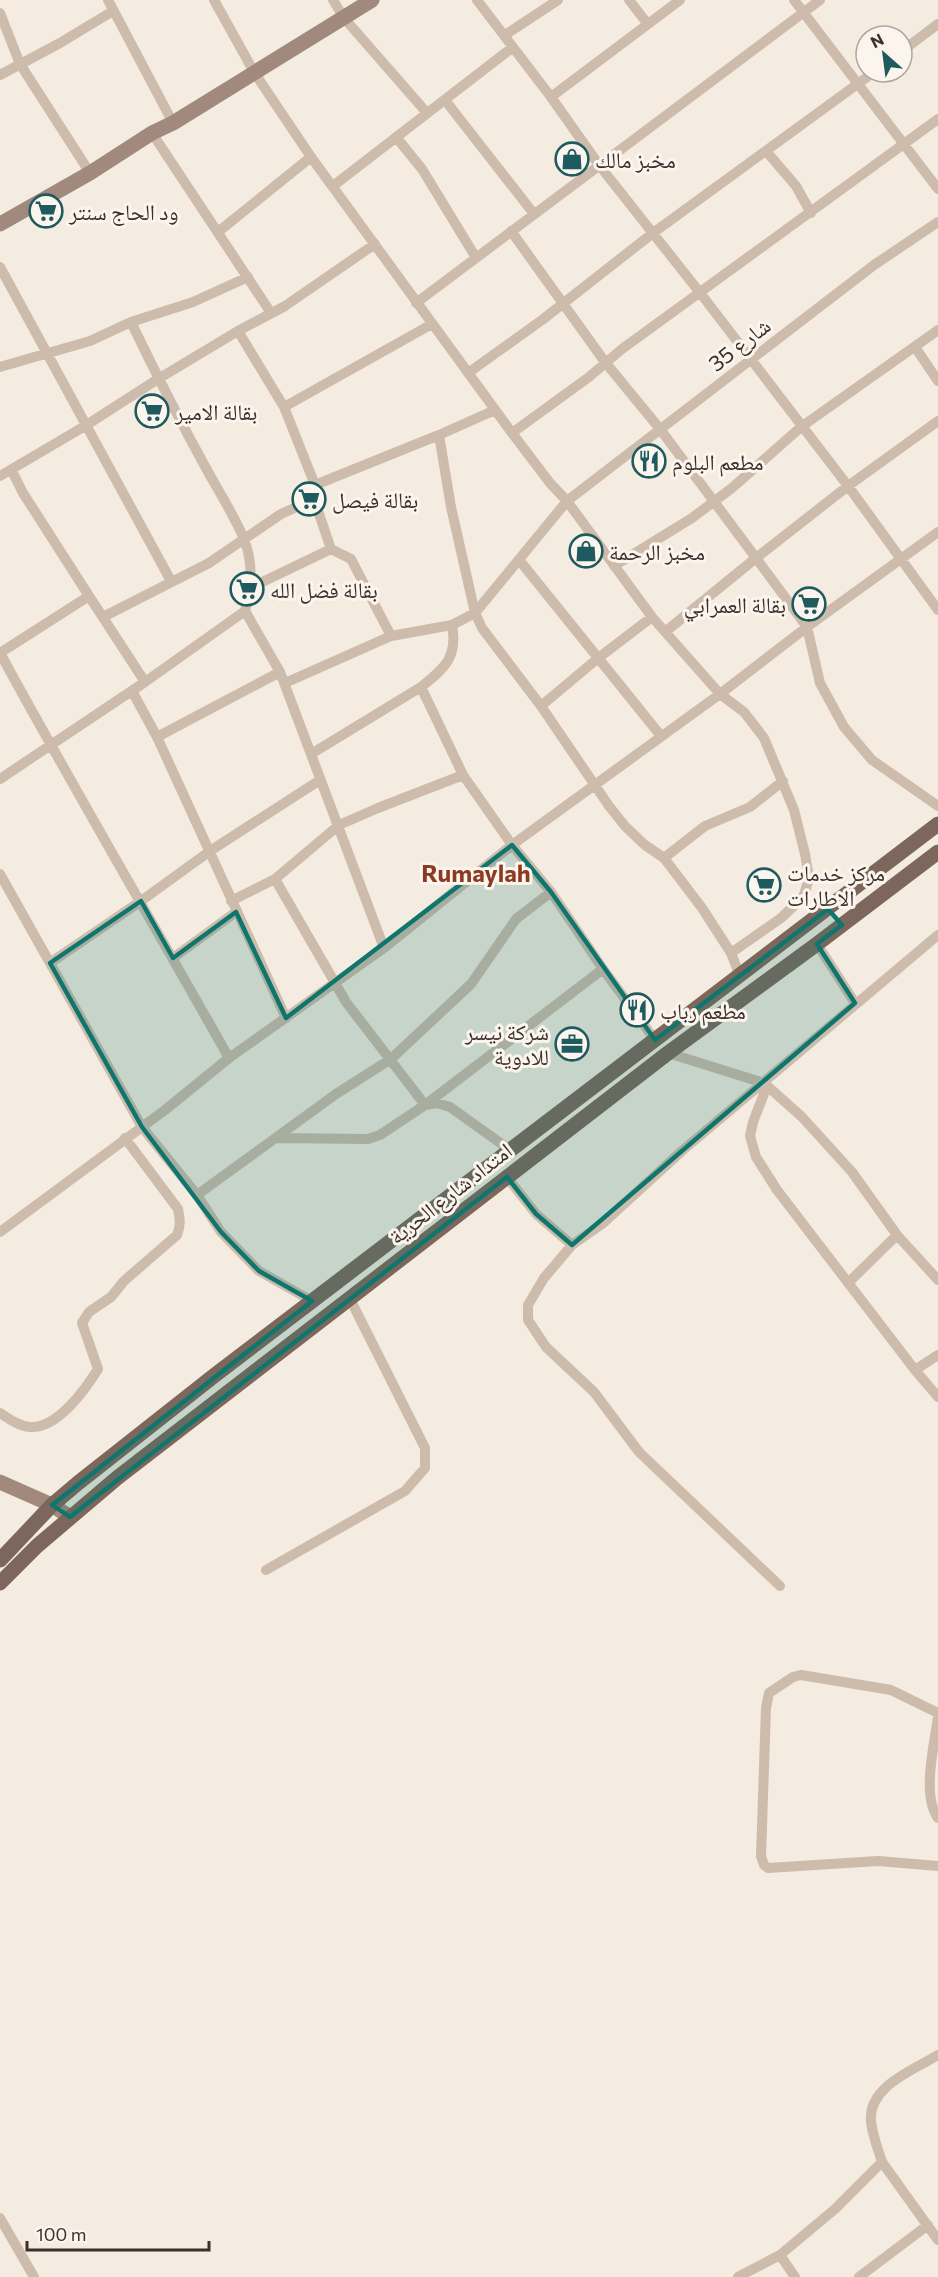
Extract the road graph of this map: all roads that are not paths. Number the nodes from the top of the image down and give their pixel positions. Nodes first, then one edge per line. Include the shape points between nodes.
1 (108, 0) edge
2 (214, 0) edge
3 (333, 0) edge
4 (372, 0) edge
5 (477, 0) edge
6 (558, 0) edge
7 (629, 0) edge
8 (680, 0) edge
9 (794, 0) edge
10 (820, 0) edge
11 (113, 11) junction
12 (804, 12) junction
13 (0, 14) edge
14 (344, 18) junction
15 (647, 23) junction
16 (938, 24) edge
17 (505, 35) junction
18 (914, 42) edge
19 (513, 47) junction
20 (20, 64) junction
21 (254, 72) junction
22 (0, 75) edge
23 (854, 79) edge
24 (858, 84) joint
25 (551, 97) junction
26 (445, 100) junction
27 (427, 113) junction
28 (938, 119) edge
29 (173, 123) junction
30 (152, 133) junction
31 (396, 137) junction
32 (904, 145) junction
33 (766, 151) junction
34 (312, 157) junction
35 (599, 165) junction
36 (90, 173) junction
37 (333, 186) junction
38 (938, 189) edge
39 (811, 213) junction
40 (534, 214) junction
41 (938, 222) edge
42 (0, 224) edge
43 (511, 231) junction
44 (219, 232) junction
45 (653, 233) junction
46 (375, 244) junction
47 (476, 256) junction
48 (0, 267) edge
49 (249, 277) junction
50 (701, 294) junction
51 (416, 303) junction
52 (563, 303) junction
53 (271, 313) junction
54 (131, 322) junction
55 (432, 324) junction
56 (938, 330) edge
57 (238, 331) junction
58 (915, 347) junction
59 (46, 353) junction
60 (751, 360) junction
61 (605, 362) junction
62 (0, 367) edge
63 (468, 373) junction
64 (158, 379) junction
65 (938, 381) edge
66 (284, 407) junction
67 (495, 410) junction
68 (938, 422) edge
69 (85, 426) junction
70 (801, 427) junction
71 (660, 429) junction
72 (512, 434) junction
73 (439, 435) junction
74 (12, 471) junction
75 (0, 476) edge
76 (315, 485) junction
77 (848, 486) junction
78 (314, 499) junction
79 (567, 501) junction
80 (713, 501) junction
81 (938, 532) edge
82 (244, 539) junction
83 (331, 549) junction
84 (756, 558) junction
85 (899, 559) junction
86 (520, 561) junction
87 (614, 566) junction
88 (171, 581) junction
89 (250, 588) junction
90 (88, 596) junction
91 (938, 610) edge
92 (245, 611) junction
93 (475, 613) junction
94 (103, 617) junction
95 (652, 617) junction
96 (452, 624) junction
97 (807, 627) junction
98 (665, 632) junction
99 (391, 636) junction
100 (0, 653) edge
101 (597, 659) junction
102 (280, 672) junction
103 (145, 682) junction
104 (285, 683) junction
105 (421, 687) junction
106 (132, 691) junction
107 (720, 694) junction
108 (541, 706) junction
109 (660, 736) junction
110 (157, 738) junction
111 (49, 744) junction
112 (311, 754) junction
113 (464, 775) junction
114 (0, 779) edge
115 (320, 780) junction
116 (783, 781) junction
117 (595, 784) junction
118 (938, 806) edge
119 (938, 824) edge
120 (339, 825) junction
121 (512, 845) junction
122 (210, 851) junction
123 (938, 852) edge
124 (664, 858) junction
125 (0, 874) edge
126 (275, 879) junction
127 (551, 892) junction
128 (141, 901) junction
129 (231, 901) junction
130 (828, 909) junction
131 (236, 912) junction
132 (781, 918) junction
133 (842, 925) junction
134 (938, 935) edge
135 (789, 938) junction
136 (817, 944) junction
137 (384, 948) junction
138 (731, 953) junction
139 (173, 958) junction
140 (50, 963) junction
141 (603, 969) junction
142 (740, 976) junction
143 (335, 983) junction
144 (855, 1003) junction
145 (286, 1018) junction
146 (655, 1040) junction
147 (668, 1053) junction
148 (229, 1058) junction
149 (391, 1059) junction
150 (766, 1084) junction
151 (425, 1105) junction
152 (142, 1126) junction
153 (125, 1138) junction
154 (276, 1138) junction
155 (510, 1150) junction
156 (507, 1178) junction
157 (197, 1195) junction
158 (0, 1232) edge
159 (897, 1235) junction
160 (572, 1245) junction
161 (938, 1280) edge
162 (848, 1283) junction
163 (350, 1299) junction
164 (312, 1301) junction
165 (938, 1355) edge
166 (915, 1370) junction
167 (938, 1396) edge
168 (0, 1413) edge
169 (0, 1482) edge
170 (52, 1505) junction
171 (70, 1517) junction
172 (0, 1560) edge
173 (266, 1570) dead end
174 (0, 1583) edge
175 (780, 1586) dead end
176 (938, 1714) edge
177 (938, 1818) edge
178 (938, 1866) edge
179 (938, 2055) edge
180 (882, 2162) junction
181 (0, 2218) edge
182 (928, 2225) junction
183 (938, 2240) edge
184 (780, 2255) junction
185 (34, 2277) edge
186 (738, 2277) edge
187 (795, 2277) edge
188 (859, 2277) edge

1 - 11 street
2 - 21 street
3 - 14 street
4 - 14 street
5 - 17 street
6 - 17 street
7 - 15 street
8 - 15 street
9 - 12 street
10 - 12 street
11 - 20 street
11 - 29 street
12 - 23 street
12 - 35 street
13 - 20 street
14 - 21 street
14 - 27 street
15 - 25 street
16 - 18 street
17 - 19 street
19 - 25 street
19 - 26 street
20 - 22 street
20 - 36 street
21 - 29 street
21 - 34 street
24 - 32 street
24 - 33 street
25 - 35 street
26 - 27 street
26 - 40 street
27 - 31 street
28 - 32 street
29 - 30 street
30 - 36 street
30 - 44 street
31 - 37 street
31 - 47 street via 422,169
32 - 38 street
32 - 39 street
33 - 39 street via 796,186
33 - 45 street
34 - 37 street
34 - 44 street
35 - 40 street
35 - 45 street
36 - 42 street
37 - 46 street
39 - 50 street
40 - 43 street
41 - 60 street, شارع 35 via 874,265
43 - 47 street
43 - 52 street
44 - 49 street
45 - 50 street
45 - 52 street
46 - 51 street
46 - 53 street
47 - 51 street
48 - 59 street
49 - 53 street
49 - 54 street via 192,302
50 - 60 street
50 - 61 street
51 - 55 street
52 - 61 street
52 - 63 street
53 - 57 street
54 - 59 street via 90,341
54 - 64 street
55 - 63 street
55 - 66 street
56 - 58 street
57 - 64 street
57 - 66 street
58 - 65 street
58 - 70 street
59 - 62 street
59 - 69 street
60 - 70 street
60 - 71 street, شارع 35
61 - 71 street
61 - 72 street
63 - 67 street
64 - 69 street
64 - 82 street
66 - 76 street
67 - 72 street
67 - 73 street
68 - 77 street
69 - 74 street
69 - 88 street
70 - 77 street
70 - 80 street
71 - 79 street, شارع 35
71 - 80 street
72 - 79 street
73 - 76 street
73 - 93 street
74 - 75 street
74 - 90 street
76 - 78 street
77 - 84 street
77 - 85 street
78 - 82 street via 280,514
78 - 83 street
79 - 86 street, شارع 35
79 - 87 street
80 - 84 street
80 - 87 street
81 - 85 street
82 - 88 street via 209,563
82 - 89 street via 251,569
83 - 89 street
83 - 99 street via 351,560
84 - 97 street
84 - 98 street
85 - 91 street
85 - 97 street
86 - 93 street, شارع 35
86 - 101 street
87 - 95 street
88 - 94 street
89 - 92 street
90 - 94 street
90 - 100 street
92 - 102 street
92 - 103 street
93 - 96 street
93 - 108 street
94 - 103 street
95 - 98 street
95 - 101 street
96 - 99 street
96 - 105 street via 453,653
97 - 107 street
97 - 118 street via 820,683 844,727 872,760
98 - 107 street
99 - 104 street
100 - 111 street
101 - 108 street
101 - 109 street
102 - 104 street
102 - 110 street
103 - 106 street
104 - 112 street
105 - 112 street
105 - 113 street
106 - 110 street
106 - 111 street
107 - 109 street
107 - 116 street via 744,712 764,738
108 - 117 street
109 - 117 street
110 - 122 street
111 - 114 street
111 - 128 street
112 - 115 street
113 - 120 street
113 - 121 street
115 - 120 street
115 - 122 street
116 - 124 street via 750,807 705,826
116 - 132 street via 794,810 809,878 804,895
117 - 121 street
117 - 124 street via 625,826
119 - 130 main road, امتداد شارع الحرية
120 - 126 street
120 - 137 street
121 - 127 street
121 - 137 street
122 - 128 street
122 - 129 street
123 - 133 main road, امتداد شارع الحرية
124 - 138 street
125 - 140 street
126 - 129 street
126 - 143 street
127 - 141 street
127 - 149 street via 516,919 471,984
128 - 139 street
128 - 140 street
129 - 131 street
130 - 133 main road
130 - 135 main road, امتداد شارع الحرية
131 - 139 street
131 - 145 street
132 - 135 street
132 - 138 street
133 - 136 main road, امتداد شارع الحرية
134 - 144 street
135 - 142 main road, امتداد شارع الحرية
136 - 144 street
136 - 147 main road, امتداد شارع الحرية
137 - 143 street
138 - 142 street
139 - 148 street
140 - 152 street
141 - 146 street
141 - 151 street
142 - 146 main road, امتداد شارع الحرية
143 - 145 street
143 - 149 street via 370,1036
144 - 150 street
145 - 148 street
146 - 155 main road, امتداد شارع الحرية
147 - 150 street
147 - 156 main road, امتداد شارع الحرية
148 - 152 street
149 - 151 street
149 - 154 street
150 - 159 street via 852,1172
150 - 160 street
150 - 162 street via 750,1136 756,1157
151 - 154 street via 368,1139
151 - 155 street via 438,1103 450,1107
152 - 153 street
152 - 157 street
153 - 158 street
153 - 168 street via 178,1209 181,1222 177,1236 111,1297 89,1312 82,1323 98,1369 84,1392 46,1424 30,1427
154 - 157 street
155 - 164 main road, امتداد شارع الحرية
156 - 160 street via 536,1214
156 - 163 main road, امتداد شارع الحرية
157 - 164 street via 221,1232 259,1271
159 - 161 street
159 - 162 street
160 - 175 street via 544,1278 528,1305 528,1320 546,1347 594,1392 639,1452
162 - 166 street
163 - 171 main road, امتداد شارع الحرية
163 - 173 street via 425,1448 425,1468 405,1491
164 - 170 main road, امتداد شارع الحرية
165 - 166 street
166 - 167 street
169 - 170 street
170 - 171 street
170 - 172 main road, امتداد شارع الحرية
171 - 174 main road, امتداد شارع الحرية
176 - 177 street via 929,1793
176 - 178 street via 891,1689 813,1676 793,1677 776,1687 769,1693 766,1708 761,1856 768,1868 878,1861
179 - 180 street via 886,2087 871,2107
180 - 182 street
180 - 184 street via 835,2209
181 - 185 street
182 - 183 street
182 - 188 street
184 - 186 street
184 - 187 street

